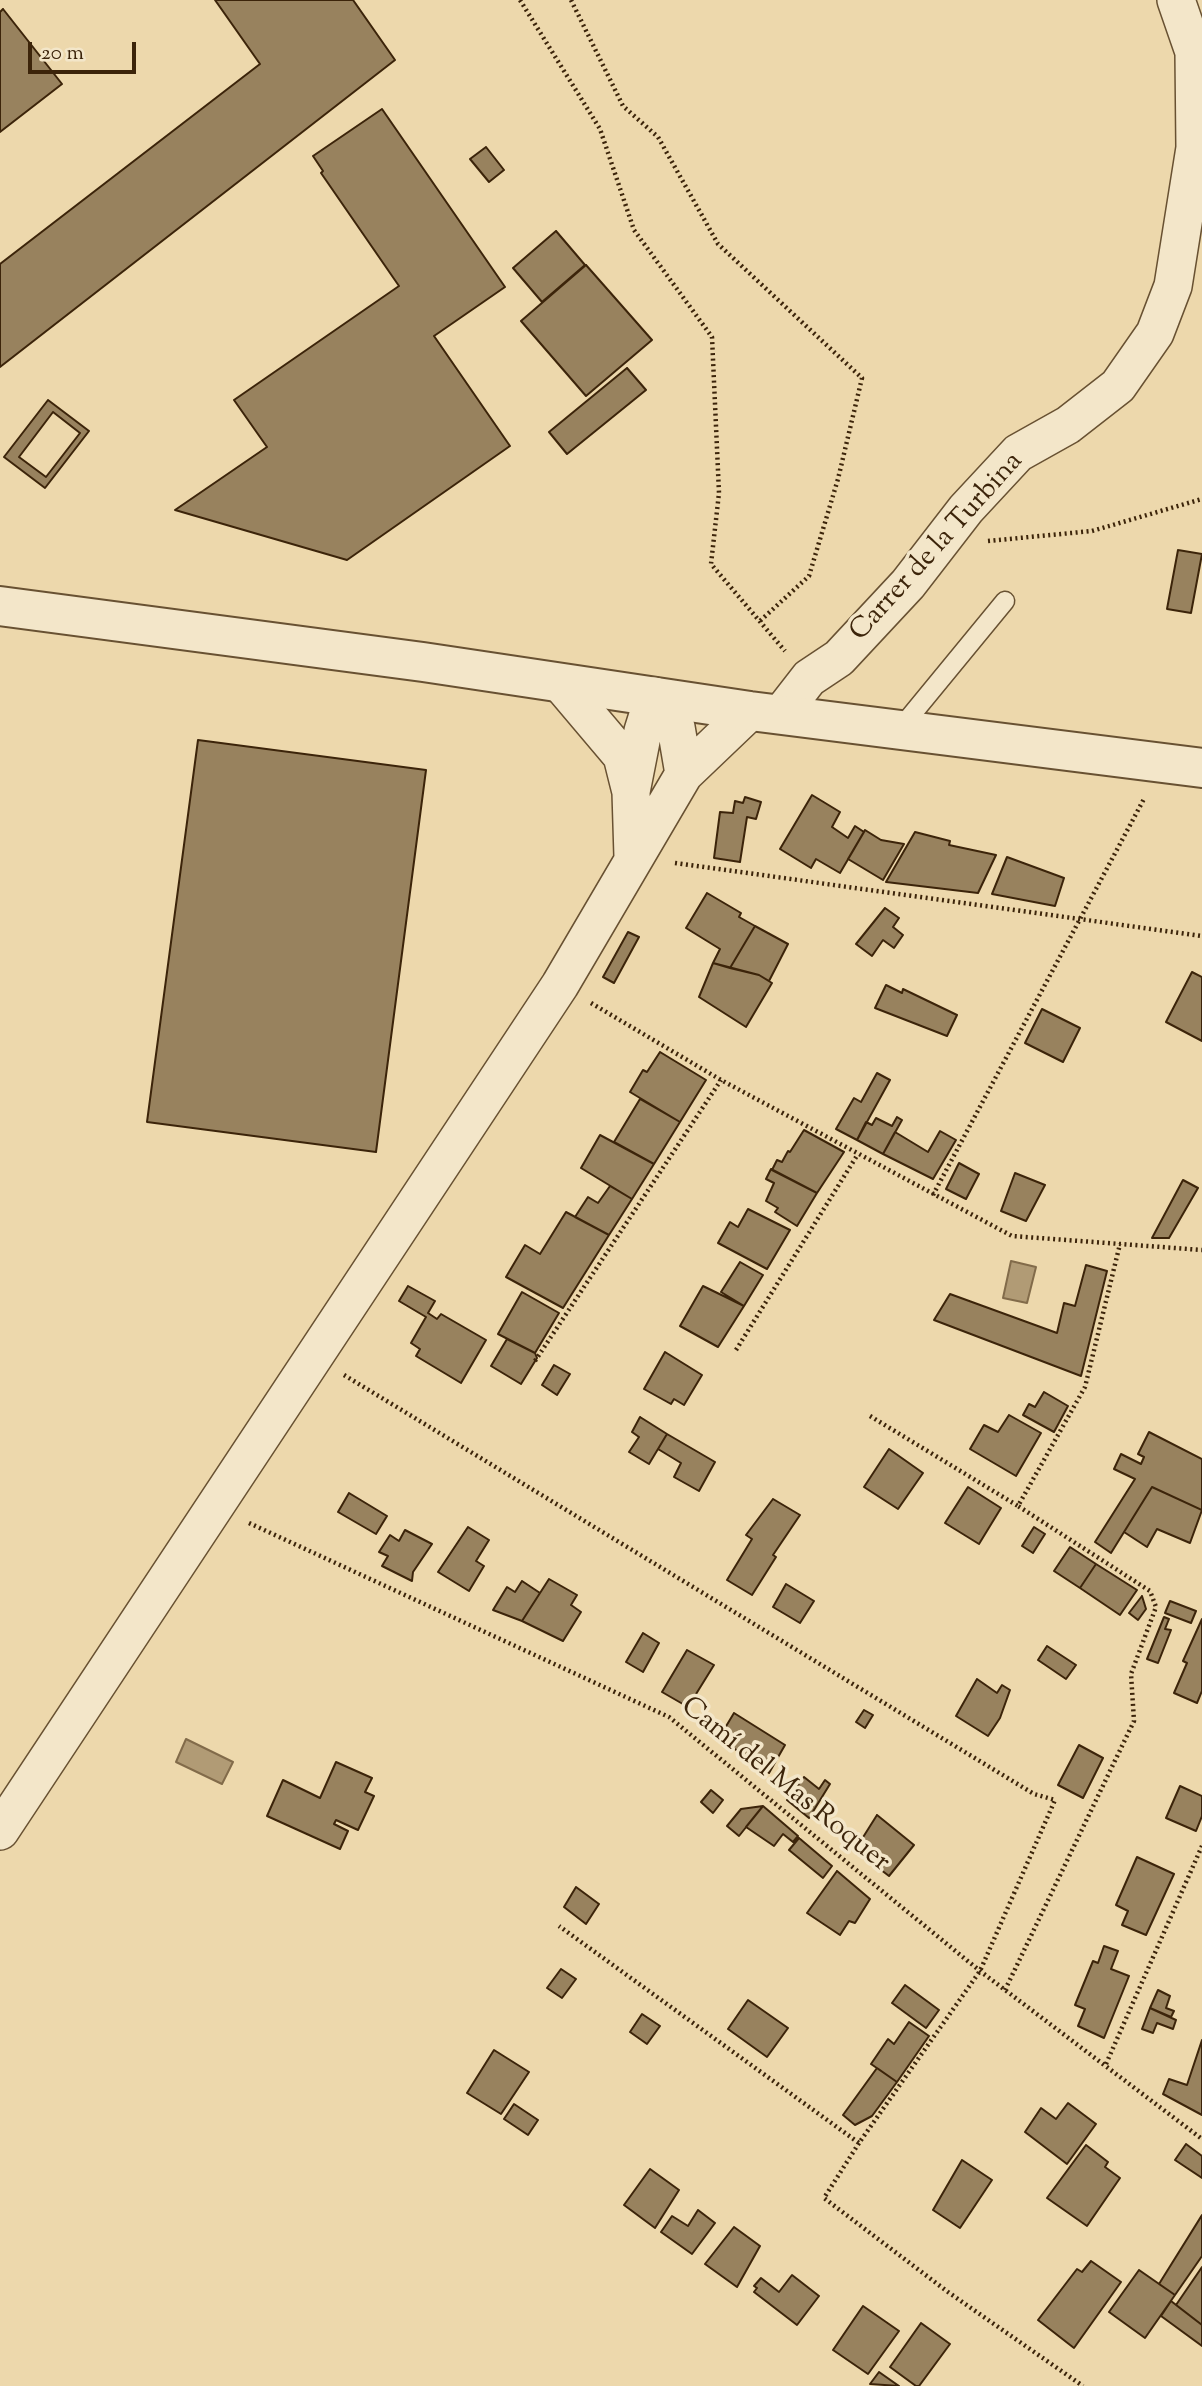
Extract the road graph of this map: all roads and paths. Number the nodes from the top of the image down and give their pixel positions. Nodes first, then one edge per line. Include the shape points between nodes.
1 (520, 0) edge
2 (571, 0) edge
3 (1176, 0) edge
4 (1202, 499) edge
5 (939, 545) junction
6 (1004, 601) dead end
7 (0, 606) edge
8 (760, 622) junction
9 (808, 678) junction
10 (562, 685) junction
11 (654, 696) junction
12 (766, 713) junction
13 (900, 730) junction
14 (1163, 763) junction
15 (1202, 768) edge
16 (684, 774) junction
17 (631, 792) junction
18 (633, 857) junction
19 (1081, 919) junction
20 (1202, 936) edge
21 (560, 985) junction
22 (721, 1080) junction
23 (858, 1154) junction
24 (933, 1195) junction
25 (1120, 1244) junction
26 (1202, 1250) edge
27 (736, 1350) dead end
28 (313, 1356) junction
29 (535, 1361) dead end
30 (870, 1416) dead end
31 (1018, 1506) junction
32 (216, 1508) junction
33 (0, 1831) edge
34 (1202, 1846) edge
35 (559, 1926) dead end
36 (980, 1971) junction
37 (1005, 1990) junction
38 (1106, 2064) junction
39 (1202, 2139) edge
40 (859, 2143) junction
41 (1083, 2386) edge

1 - 8 path via 600,129 634,230 712,337 719,493 711,564
2 - 8 path via 623,106 658,137 718,244 862,378 809,576
3 - 5 street, Carrer de la Turbina via 1194,52 1195,148 1173,286 1155,333 1118,386 1068,425 1018,453
4 - 5 path via 1092,531
5 - 9 street, Carrer de la Turbina via 839,658
6 - 13 lane
7 - 10 street via 424,662
8 - 9 path
9 - 12 street, Carrer de la Turbina
10 - 11 street
10 - 17 street via 622,756
11 - 12 street
11 - 16 street via 676,727
11 - 17 street
12 - 13 street
12 - 16 street, Carrer de la Turbina
13 - 14 street
14 - 15 street
14 - 19 path
16 - 18 street, Carrer de la Turbina
17 - 18 street
18 - 19 path
18 - 21 street, Carrer de la Turbina
19 - 20 path
19 - 24 path
21 - 22 path
21 - 28 street, Carrer de la Turbina
22 - 23 path
22 - 29 path
23 - 24 path
23 - 27 path
24 - 25 path via 1012,1236
25 - 26 path
25 - 31 path via 1085,1387
28 - 32 street, Carrer de la Turbina
28 - 36 path via 1034,1794 1055,1800
30 - 31 path
31 - 37 path via 1150,1591 1156,1607 1131,1674 1134,1721
32 - 33 street, Carrer de la Turbina
32 - 36 path, Camí del Mas Roquer via 669,1717
34 - 38 path
35 - 40 path
36 - 37 path, Camí del Mas Roquer
36 - 40 path
37 - 38 path, Camí del Mas Roquer
38 - 39 path, Camí del Mas Roquer
40 - 41 path via 824,2199

